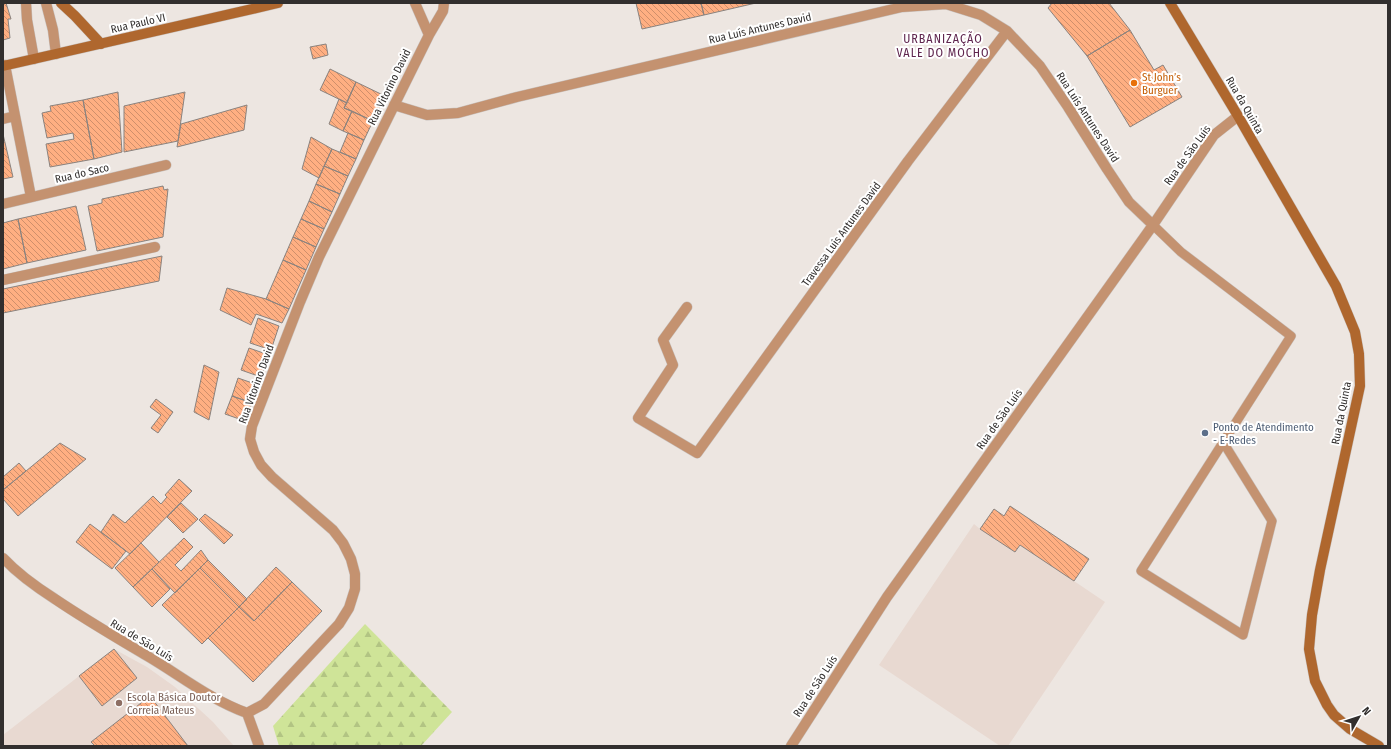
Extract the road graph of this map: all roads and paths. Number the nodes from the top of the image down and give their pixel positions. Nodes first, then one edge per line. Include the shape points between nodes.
1 (26, 3) edge
2 (46, 3) edge
3 (60, 3) edge
4 (278, 3) edge
5 (415, 3) edge
6 (444, 3) edge
7 (1170, 3) edge
8 (1008, 31) junction
9 (429, 35) junction
10 (101, 44) junction
11 (56, 54) junction
12 (34, 59) junction
13 (4, 66) edge
14 (394, 105) junction
15 (16, 116) junction
16 (1238, 116) junction
17 (3, 119) edge
18 (166, 165) dead end
19 (31, 197) junction
20 (3, 204) edge
21 (1153, 225) junction
22 (155, 247) dead end
23 (3, 280) edge
24 (687, 307) dead end
25 (1223, 442) junction
26 (3, 558) edge
27 (247, 713) junction
28 (259, 746) edge
29 (791, 746) edge
30 (1379, 746) edge

1 - 12 street
2 - 11 street
3 - 10 main road
4 - 10 main road, Rua Paulo VI
5 - 9 street
6 - 9 street, Rua Vitorino David via 443,11
7 - 16 main road, Rua da Quinta
8 - 14 street, Rua Luís Antunes David via 981,15 946,4 902,7 458,113 427,115
8 - 21 street, Rua Luís Antunes David via 1040,66 1129,202
8 - 24 street, Travessa Luís Antunes David via 908,161 697,453 638,418 673,365 663,340
9 - 14 street, Rua Vitorino David
10 - 11 main road, Rua Paulo VI
11 - 12 main road, Rua Paulo VI
12 - 13 main road, Rua Paulo VI
13 - 15 street
14 - 27 street, Rua Vitorino David via 319,257 252,426 250,439 254,452 272,477 332,530 342,543 351,559 355,589 349,608 339,624 264,704
15 - 17 street
15 - 19 street
16 - 21 street, Rua de São Luís via 1214,134
16 - 30 main road, Rua da Quinta via 1336,286 1354,332 1359,354 1360,386 1320,570 1309,649 1316,681 1334,715 1350,729
18 - 19 street, Rua do Saco
19 - 20 street, Rua do Saco
21 - 25 lane via 1181,252 1291,336
21 - 29 street, Rua de São Luís via 887,597
22 - 23 street
25 - 25 lane via 1141,571 1243,635 1272,521
26 - 27 street, Rua de São Luís via 28,581 91,623 230,707
27 - 28 street

